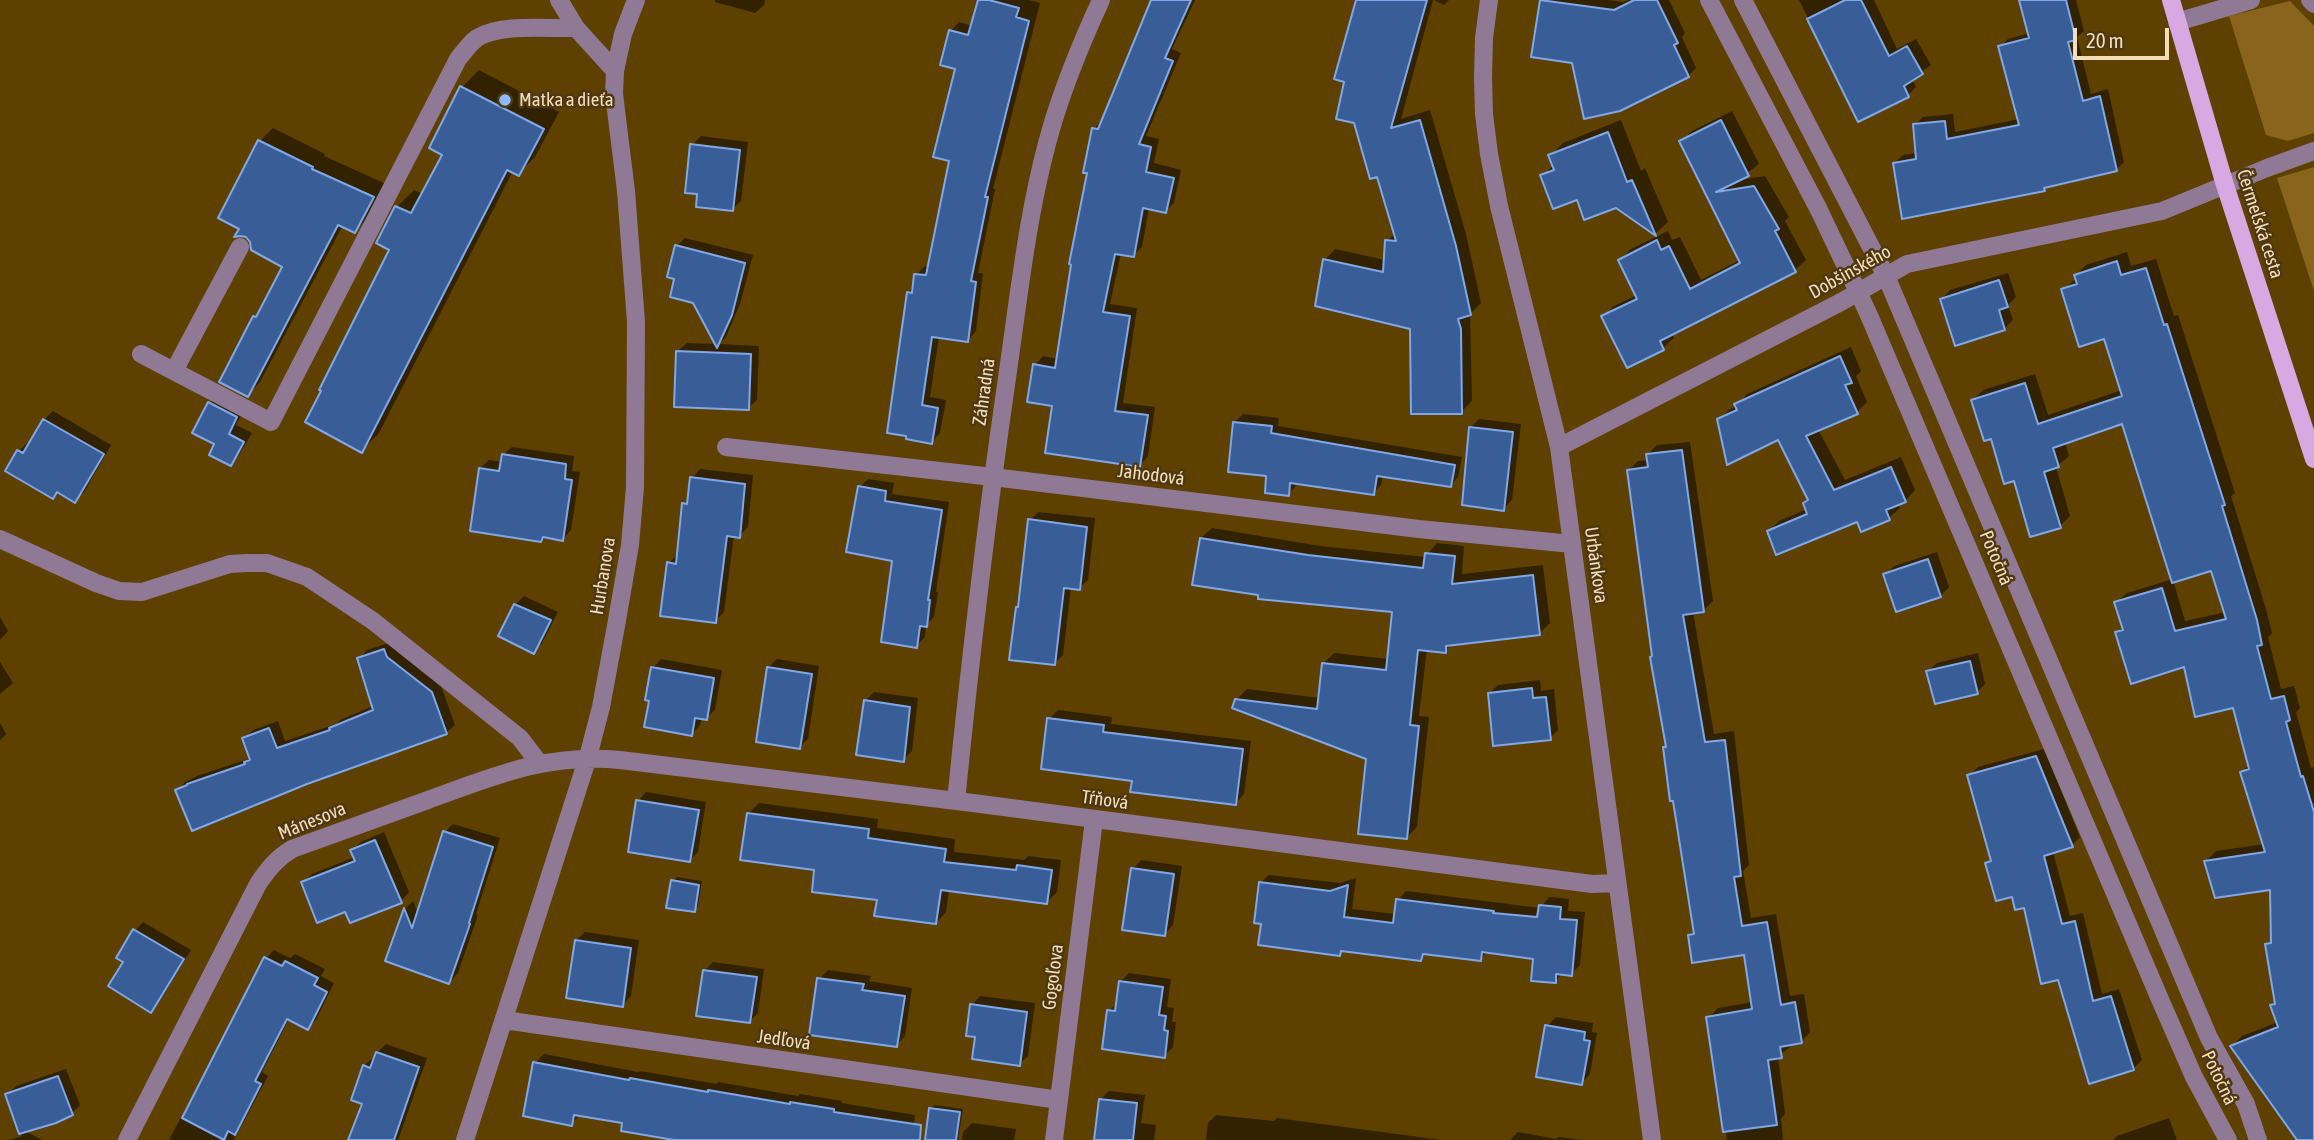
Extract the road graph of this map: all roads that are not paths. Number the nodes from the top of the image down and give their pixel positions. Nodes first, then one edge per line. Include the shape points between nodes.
1 (559, 0) edge
2 (636, 0) edge
3 (1101, 0) edge
4 (1489, 0) edge
5 (1709, 0) edge
6 (1744, 0) edge
7 (2171, 0) edge
8 (2251, 0) edge
9 (2310, 0) edge
10 (2314, 4) edge
11 (2177, 22) junction
12 (576, 28) junction
13 (615, 71) junction
14 (2314, 151) edge
15 (2225, 185) junction
16 (240, 247) dead end
17 (1886, 276) junction
18 (1858, 292) junction
19 (141, 354) dead end
20 (174, 371) junction
21 (726, 447) dead end
22 (1559, 447) junction
23 (2314, 459) edge
24 (993, 477) junction
25 (0, 539) edge
26 (1572, 544) junction
27 (588, 757) junction
28 (539, 763) junction
29 (956, 801) junction
30 (1094, 820) junction
31 (1617, 883) junction
32 (504, 1020) junction
33 (1059, 1100) junction
34 (127, 1140) edge
35 (465, 1140) edge
36 (1054, 1140) edge
37 (1652, 1140) edge
38 (2228, 1140) edge
39 (2258, 1140) edge

1 - 12 street
2 - 13 street, Hurbanova
3 - 24 street, Záhradná via 1077,53 1040,172
4 - 22 street, Urbánkova via 1483,78 1489,154
5 - 18 street, Potočná
6 - 17 street, Potočná
7 - 11 main road, Čermeľská cesta
8 - 11 street
9 - 10 street
11 - 15 main road, Čermeľská cesta
12 - 13 street
12 - 20 street via 490,33 478,37 458,59 271,422
13 - 27 street, Hurbanova via 636,322 635,487 616,626
14 - 15 street, Dobšinského
15 - 17 street, Dobšinského via 2162,211 1907,264
15 - 23 main road, Čermeľská cesta
16 - 20 street
17 - 18 street, Dobšinského
17 - 39 street, Potočná via 2204,1027 2246,1104
18 - 22 street, Dobšinského
18 - 38 street, Potočná via 2169,1020
19 - 20 street
21 - 24 street, Jahodová
22 - 26 street, Urbánkova
24 - 26 street, Jahodová
24 - 29 street, Záhradná
25 - 28 street via 119,591 142,592 230,564 267,563 307,577 373,621 520,738
26 - 31 street, Urbánkova
27 - 28 street, Mánesova
27 - 29 street, Tŕňová
27 - 32 street, Hurbanova
28 - 34 street, Mánesova via 281,856 258,884
29 - 30 street, Tŕňová
30 - 31 street, Tŕňová via 1592,884
30 - 33 street, Gogoľova
31 - 37 street, Urbánkova
32 - 33 street, Jedľová
32 - 35 street, Hurbanova
33 - 36 street, Gogoľova

